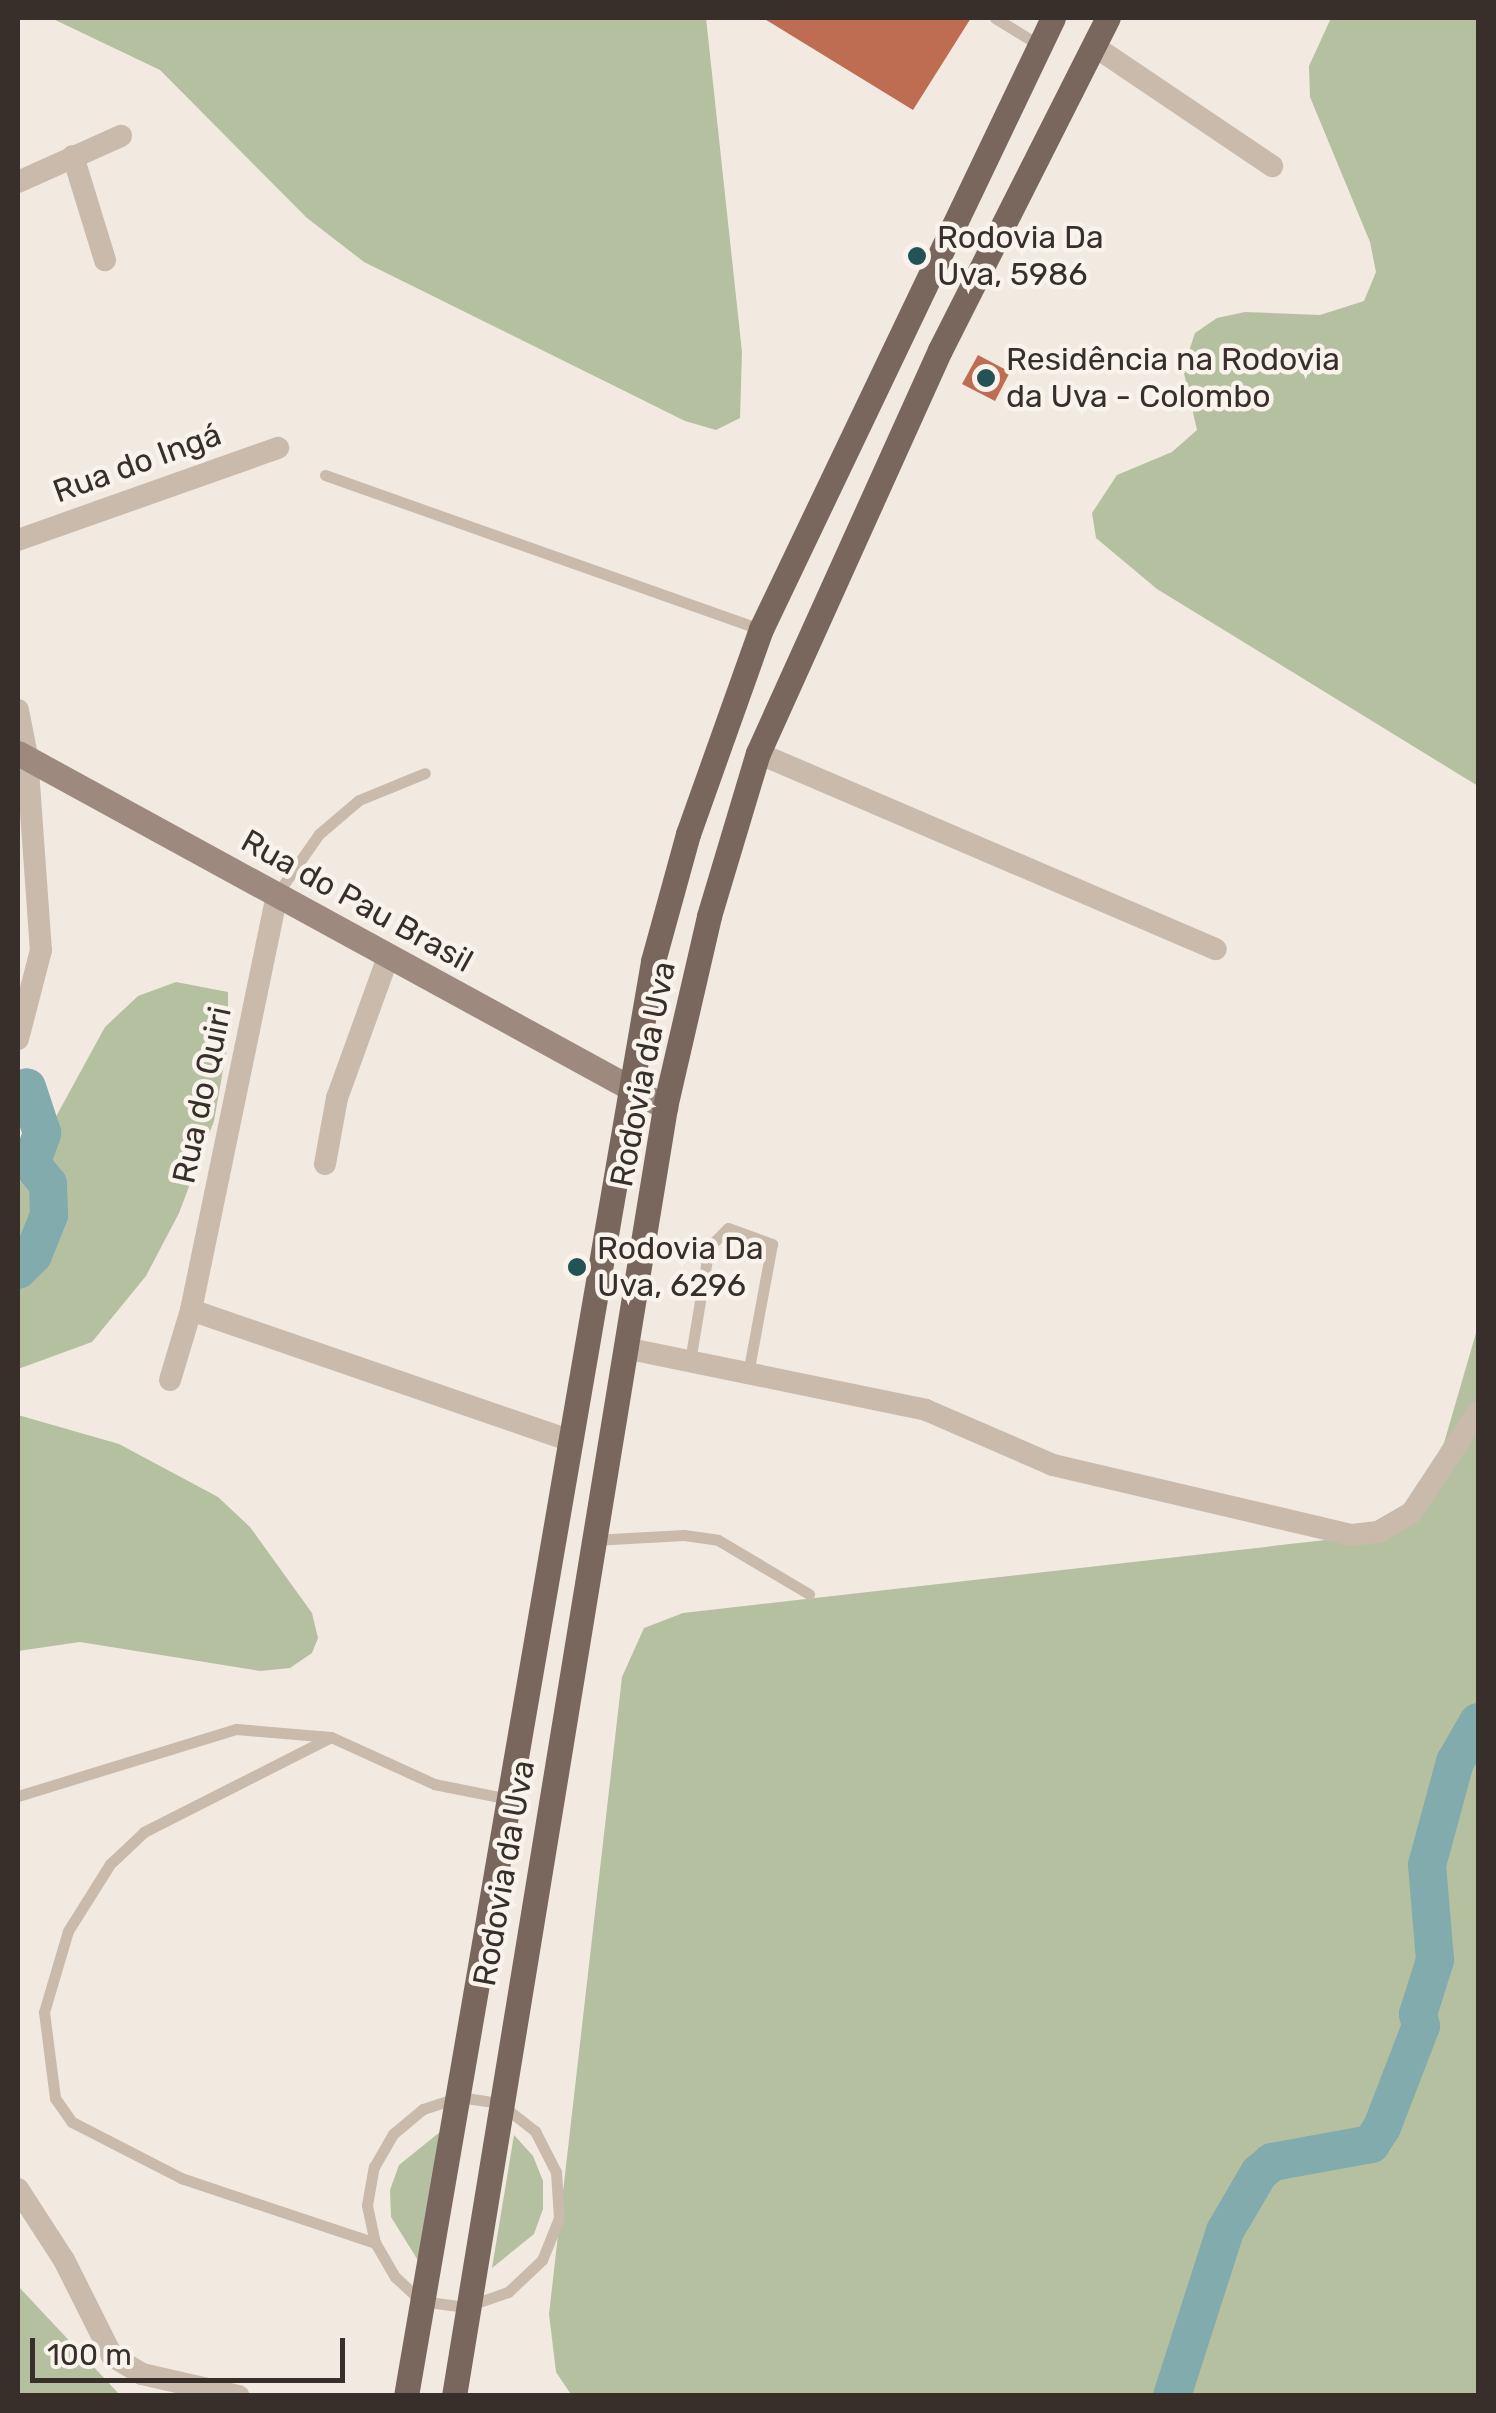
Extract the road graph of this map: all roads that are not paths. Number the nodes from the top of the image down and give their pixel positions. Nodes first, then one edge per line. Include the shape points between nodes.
1 (995, 18) edge
2 (1053, 18) edge
3 (1108, 18) edge
4 (1039, 45) junction
5 (1094, 46) junction
6 (122, 136) dead end
7 (73, 156) junction
8 (1272, 166) dead end
9 (19, 177) edge
10 (104, 260) dead end
11 (278, 448) dead end
12 (325, 476) dead end
13 (18, 540) edge
14 (761, 629) junction
15 (18, 710) edge
16 (758, 753) junction
17 (22, 754) edge
18 (425, 773) dead end
19 (278, 894) junction
20 (1216, 949) dead end
21 (388, 957) junction
22 (23, 996) edge
23 (18, 1038) edge
24 (628, 1088) junction
25 (666, 1107) junction
26 (325, 1164) dead end
27 (190, 1310) junction
28 (625, 1348) junction
29 (690, 1361) junction
30 (748, 1373) junction
31 (170, 1380) dead end
32 (1478, 1412) edge
33 (569, 1440) junction
34 (593, 1540) junction
35 (809, 1594) dead end
36 (331, 1737) junction
37 (18, 1796) edge
38 (509, 1799) junction
39 (459, 2096) junction
40 (498, 2103) junction
41 (18, 2189) edge
42 (374, 2244) junction
43 (420, 2301) junction
44 (465, 2307) junction
45 (239, 2396) edge
46 (406, 2396) edge
47 (454, 2396) edge

1 - 4 lane
2 - 4 main road, Rodovia da Uva
3 - 5 main road, Rodovia da Uva
4 - 14 main road, Rodovia da Uva
5 - 8 street
5 - 16 main road, Rodovia da Uva via 940,350
6 - 7 street
7 - 9 street
7 - 10 street
11 - 13 street, Rua do Ingá
12 - 14 lane
14 - 24 main road, Rodovia da Uva via 688,834
15 - 17 street
16 - 20 street
16 - 25 main road, Rodovia da Uva via 709,916
17 - 19 street, Rua do Pau Brasil
17 - 22 street via 42,950
18 - 19 lane via 359,800 319,834
19 - 21 street, Rua do Pau Brasil
19 - 27 street, Rua do Quiri
21 - 24 street, Rua do Pau Brasil
21 - 26 street via 337,1098
22 - 23 street
24 - 25 street, Rua do Pau Brasil
24 - 33 main road, Rodovia da Uva
25 - 28 main road, Rodovia da Uva
27 - 31 street, Rua do Quiri
27 - 33 street
28 - 29 street
28 - 34 main road, Rodovia da Uva
29 - 30 street
29 - 30 lane via 709,1248 728,1228 772,1244
30 - 32 street via 926,1410 1053,1464 1352,1535 1378,1532 1412,1512
33 - 38 main road, Rodovia da Uva
34 - 35 lane via 718,1540
34 - 40 main road, Rodovia da Uva
36 - 37 lane via 236,1729
36 - 38 lane via 434,1784
36 - 42 lane via 144,1832 110,1864 68,1930 44,2012 55,2098 72,2122 181,2178
38 - 39 main road, Rodovia da Uva
39 - 40 lane
39 - 42 lane via 423,2109 393,2134 374,2168 367,2206
39 - 43 main road, Rodovia da Uva
40 - 44 main road, Rodovia da Uva
40 - 44 lane via 542,2145 556,2172 559,2218 542,2260 508,2292
41 - 45 street via 64,2260 112,2356 142,2374
42 - 43 lane
43 - 44 lane
43 - 46 main road, Rodovia da Uva
44 - 47 main road, Rodovia da Uva

